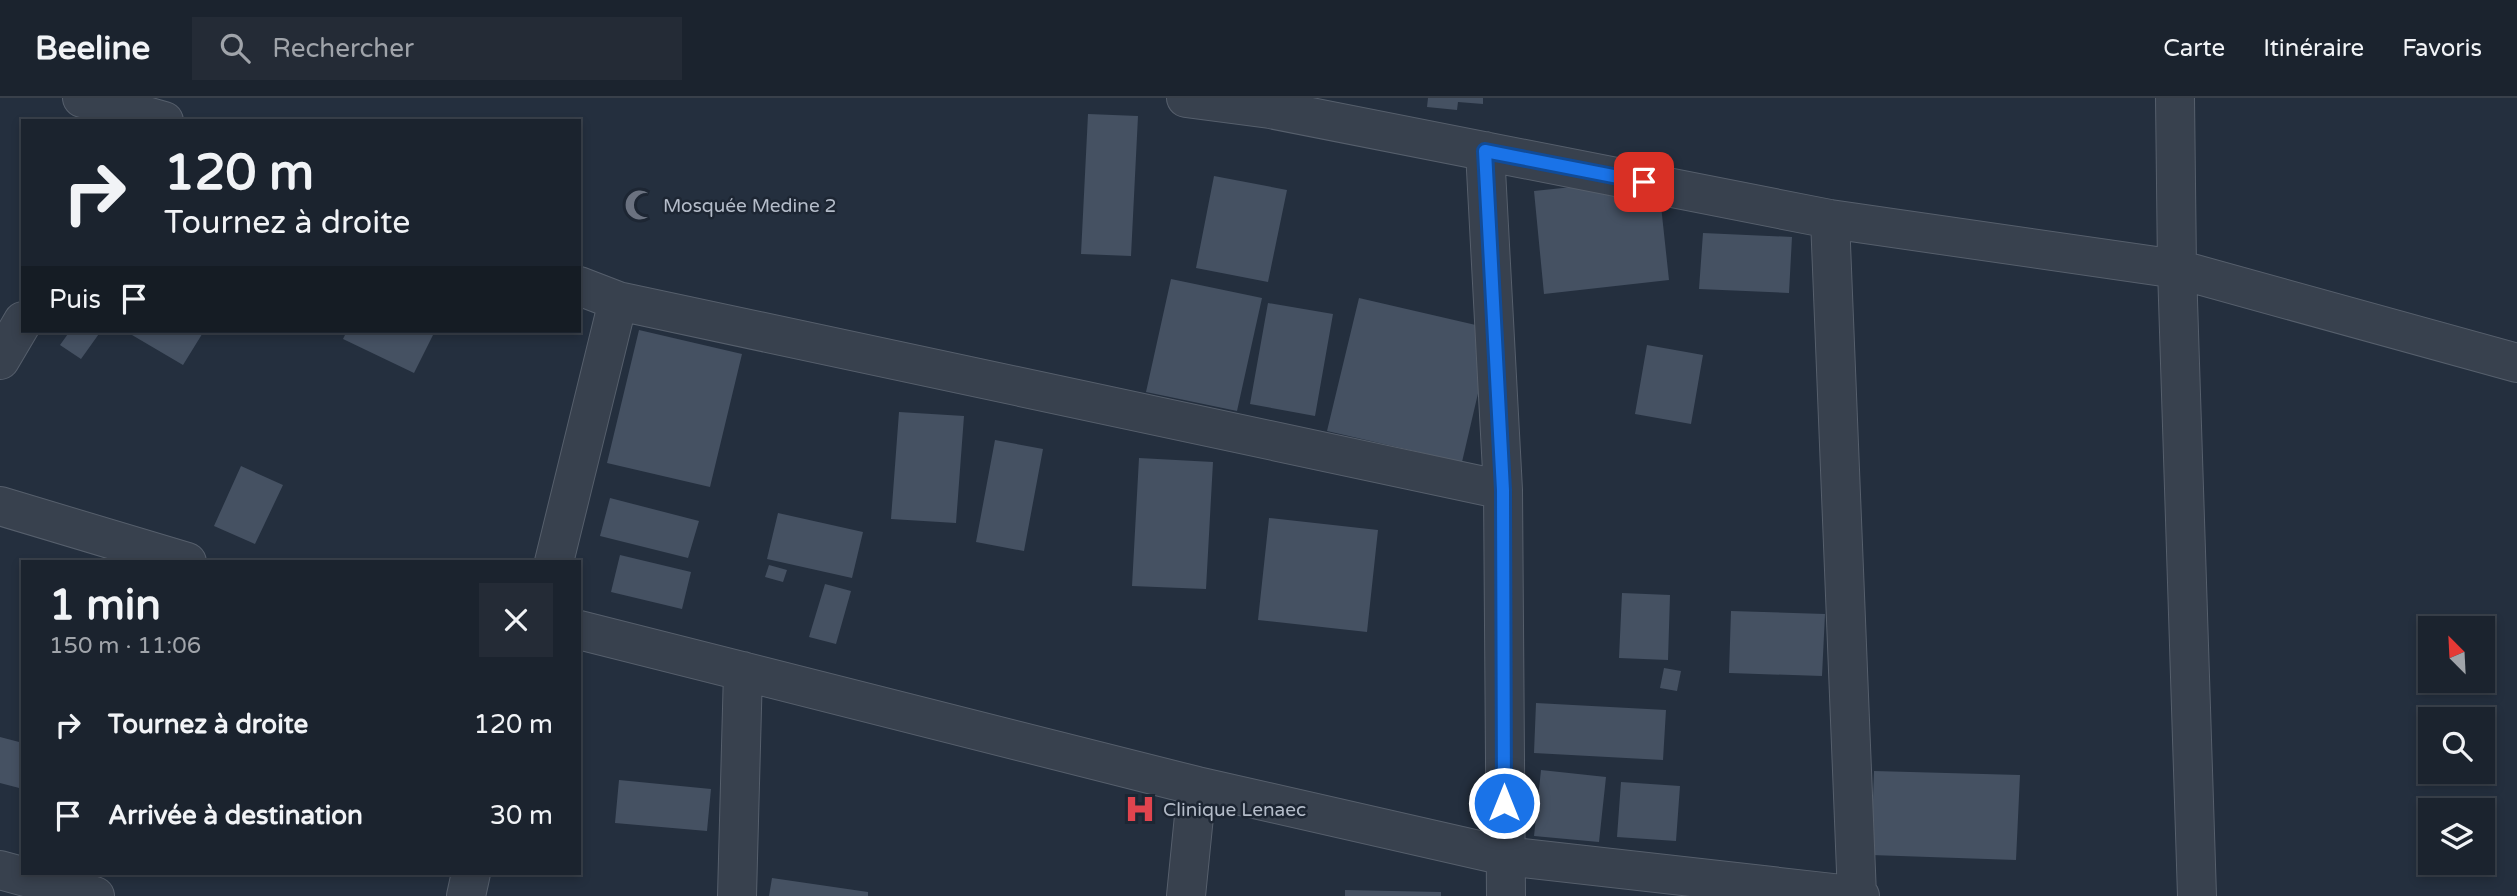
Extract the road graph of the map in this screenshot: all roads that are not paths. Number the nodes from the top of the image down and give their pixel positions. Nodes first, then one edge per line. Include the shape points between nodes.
1 (82, 98) edge
2 (1186, 98) edge
3 (2175, 98) edge
4 (151, 113) edge
5 (1485, 151) junction
6 (1830, 219) junction
7 (2177, 269) junction
8 (581, 287) edge
9 (618, 301) junction
10 (21, 324) edge
11 (0, 360) edge
12 (2517, 363) edge
13 (1503, 490) junction
14 (0, 506) edge
15 (180, 560) edge
16 (554, 560) edge
17 (581, 630) edge
18 (743, 671) junction
19 (1197, 786) junction
20 (1505, 856) junction
21 (471, 875) edge
22 (15, 881) edge
23 (95, 896) edge
24 (467, 896) edge
25 (737, 896) edge
26 (1186, 896) edge
27 (1506, 896) edge
28 (1858, 896) edge
29 (2197, 896) edge

1 - 4 street
2 - 5 street via 1270,109
3 - 7 street
5 - 6 street
5 - 13 street
6 - 7 street
6 - 28 street
7 - 12 street
7 - 29 street
8 - 9 street
9 - 13 street
9 - 16 street
10 - 11 street
13 - 20 street
14 - 15 street
17 - 18 street
18 - 19 street
18 - 25 street
19 - 20 street
19 - 26 street
20 - 27 street
20 - 28 street
21 - 24 street
22 - 23 street

